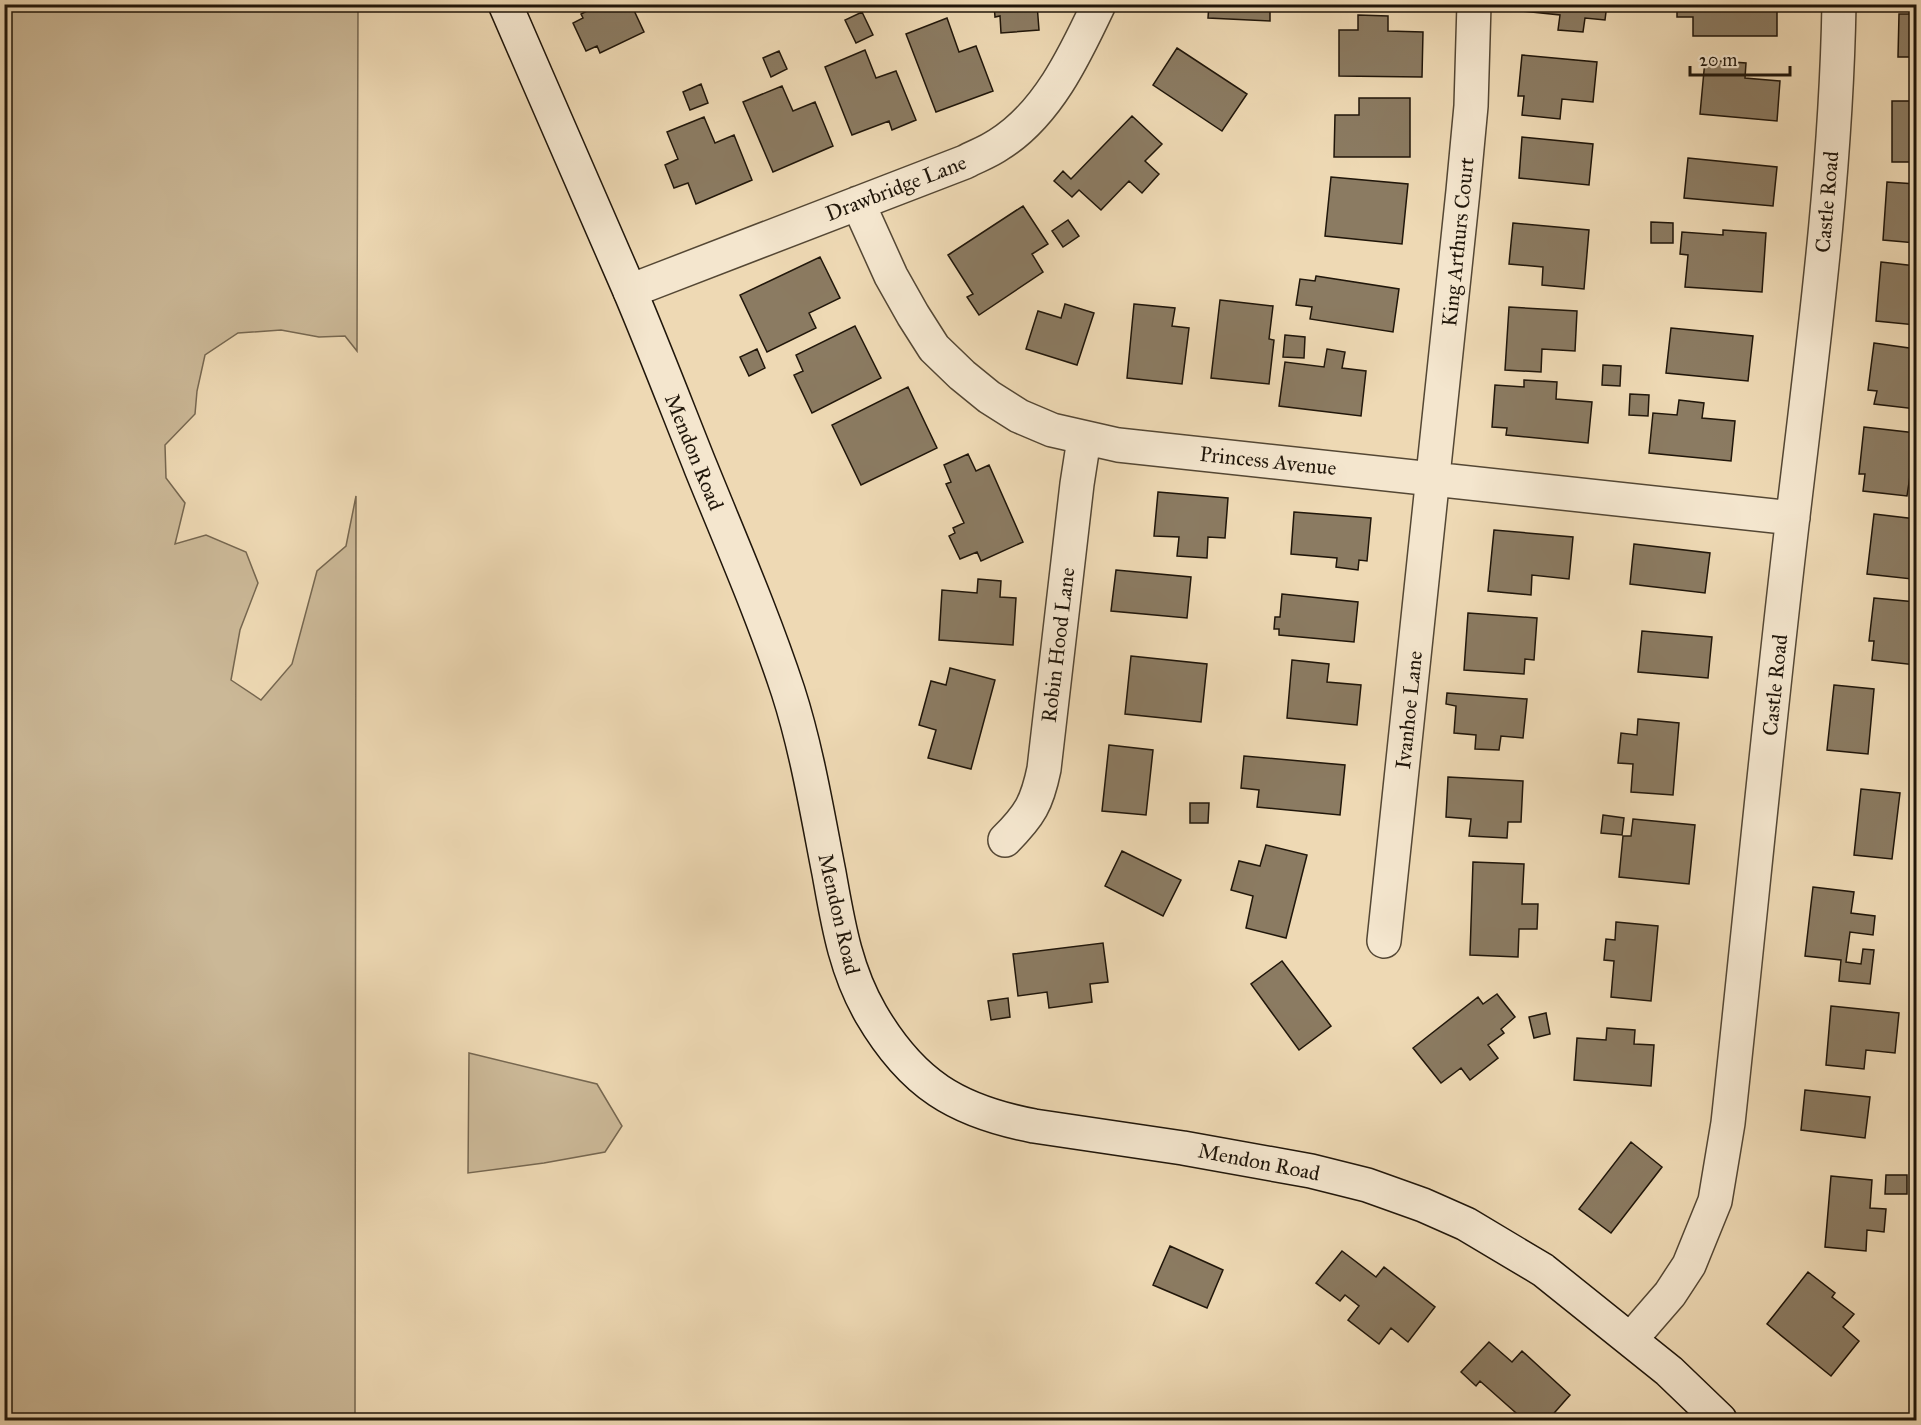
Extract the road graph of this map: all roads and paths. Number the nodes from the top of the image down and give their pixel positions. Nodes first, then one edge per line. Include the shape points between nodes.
1 (505, 4) edge
2 (1099, 4) edge
3 (1474, 4) edge
4 (1839, 4) edge
5 (858, 203) junction
6 (630, 291) junction
7 (1084, 439) junction
8 (1434, 479) junction
9 (1793, 518) junction
10 (1005, 840) dead end
11 (1384, 941) dead end
12 (1631, 1340) junction
13 (1720, 1420) edge

1 - 6 street, Mendon Road
2 - 5 street, Drawbridge Lane via 1057,83 1021,128 965,162
3 - 8 street, King Arthurs Court via 1469,128
4 - 9 street, Castle Road via 1820,291
5 - 6 street, Drawbridge Lane
5 - 7 street, Princess Avenue via 891,276 934,348 980,390 1019,416
6 - 12 street, Mendon Road via 788,692 803,741 843,947 854,983 896,1052 918,1076 972,1110 1001,1120 1311,1171 1424,1205 1466,1224 1543,1270
7 - 8 street, Princess Avenue
7 - 10 street, Robin Hood Lane via 1044,769 1038,796 1024,821
8 - 9 street, Princess Avenue
8 - 11 street, Ivanhoe Lane
9 - 12 street, Castle Road via 1728,1123 1715,1201 1683,1274
12 - 13 street, Mendon Road

